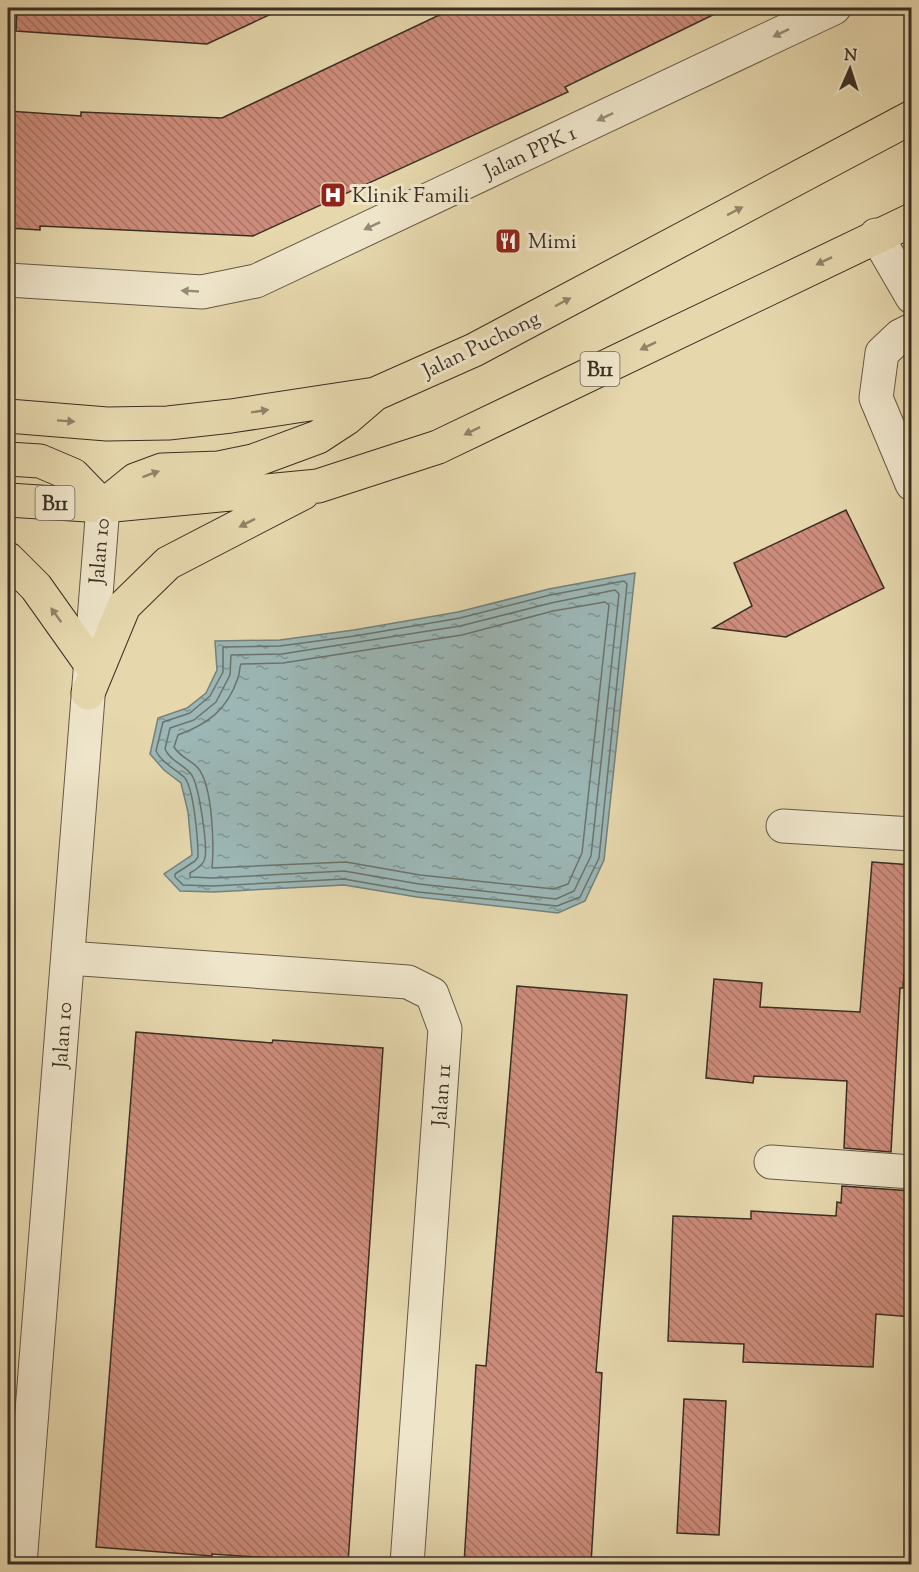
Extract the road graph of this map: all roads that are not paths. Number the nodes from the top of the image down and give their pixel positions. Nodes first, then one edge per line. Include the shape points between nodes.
1 (834, 8) edge
2 (908, 118) edge
3 (911, 220) edge
4 (876, 235) junction
5 (8, 280) edge
6 (912, 297) edge
7 (912, 330) edge
8 (375, 394) junction
9 (8, 416) edge
10 (8, 459) edge
11 (912, 484) edge
12 (318, 486) junction
13 (8, 500) edge
14 (103, 506) junction
15 (8, 559) edge
16 (89, 678) junction
17 (783, 826) dead end
18 (912, 834) edge
19 (68, 958) junction
20 (771, 1162) dead end
21 (912, 1172) edge
22 (20, 1564) edge
23 (406, 1564) edge

1 -> 5 street, Jalan PPK 1 via 256,280 202,292
8 -> 2 main road, Jalan Puchong via 474,350
3 - 4 main road, B11
4 - 6 street
4 -> 12 main road, B11 via 438,447
7 - 11 street via 882,352 876,398
9 -> 8 main road, Jalan Puchong via 107,424 168,423
14 -> 8 main road via 135,480 162,470 219,468 253,461 318,437
10 - 14 main road via 40,462 73,475
12 - 14 main road, B11
12 -> 16 main road via 168,563 124,606
13 - 14 main road, B11
14 - 16 street, Jalan 10
16 -> 15 main road via 36,586
16 - 19 street, Jalan 10
17 - 18 street
19 - 22 street, Jalan 10
19 - 23 street, Jalan 11 via 408,982 432,994 446,1029
20 - 21 street

